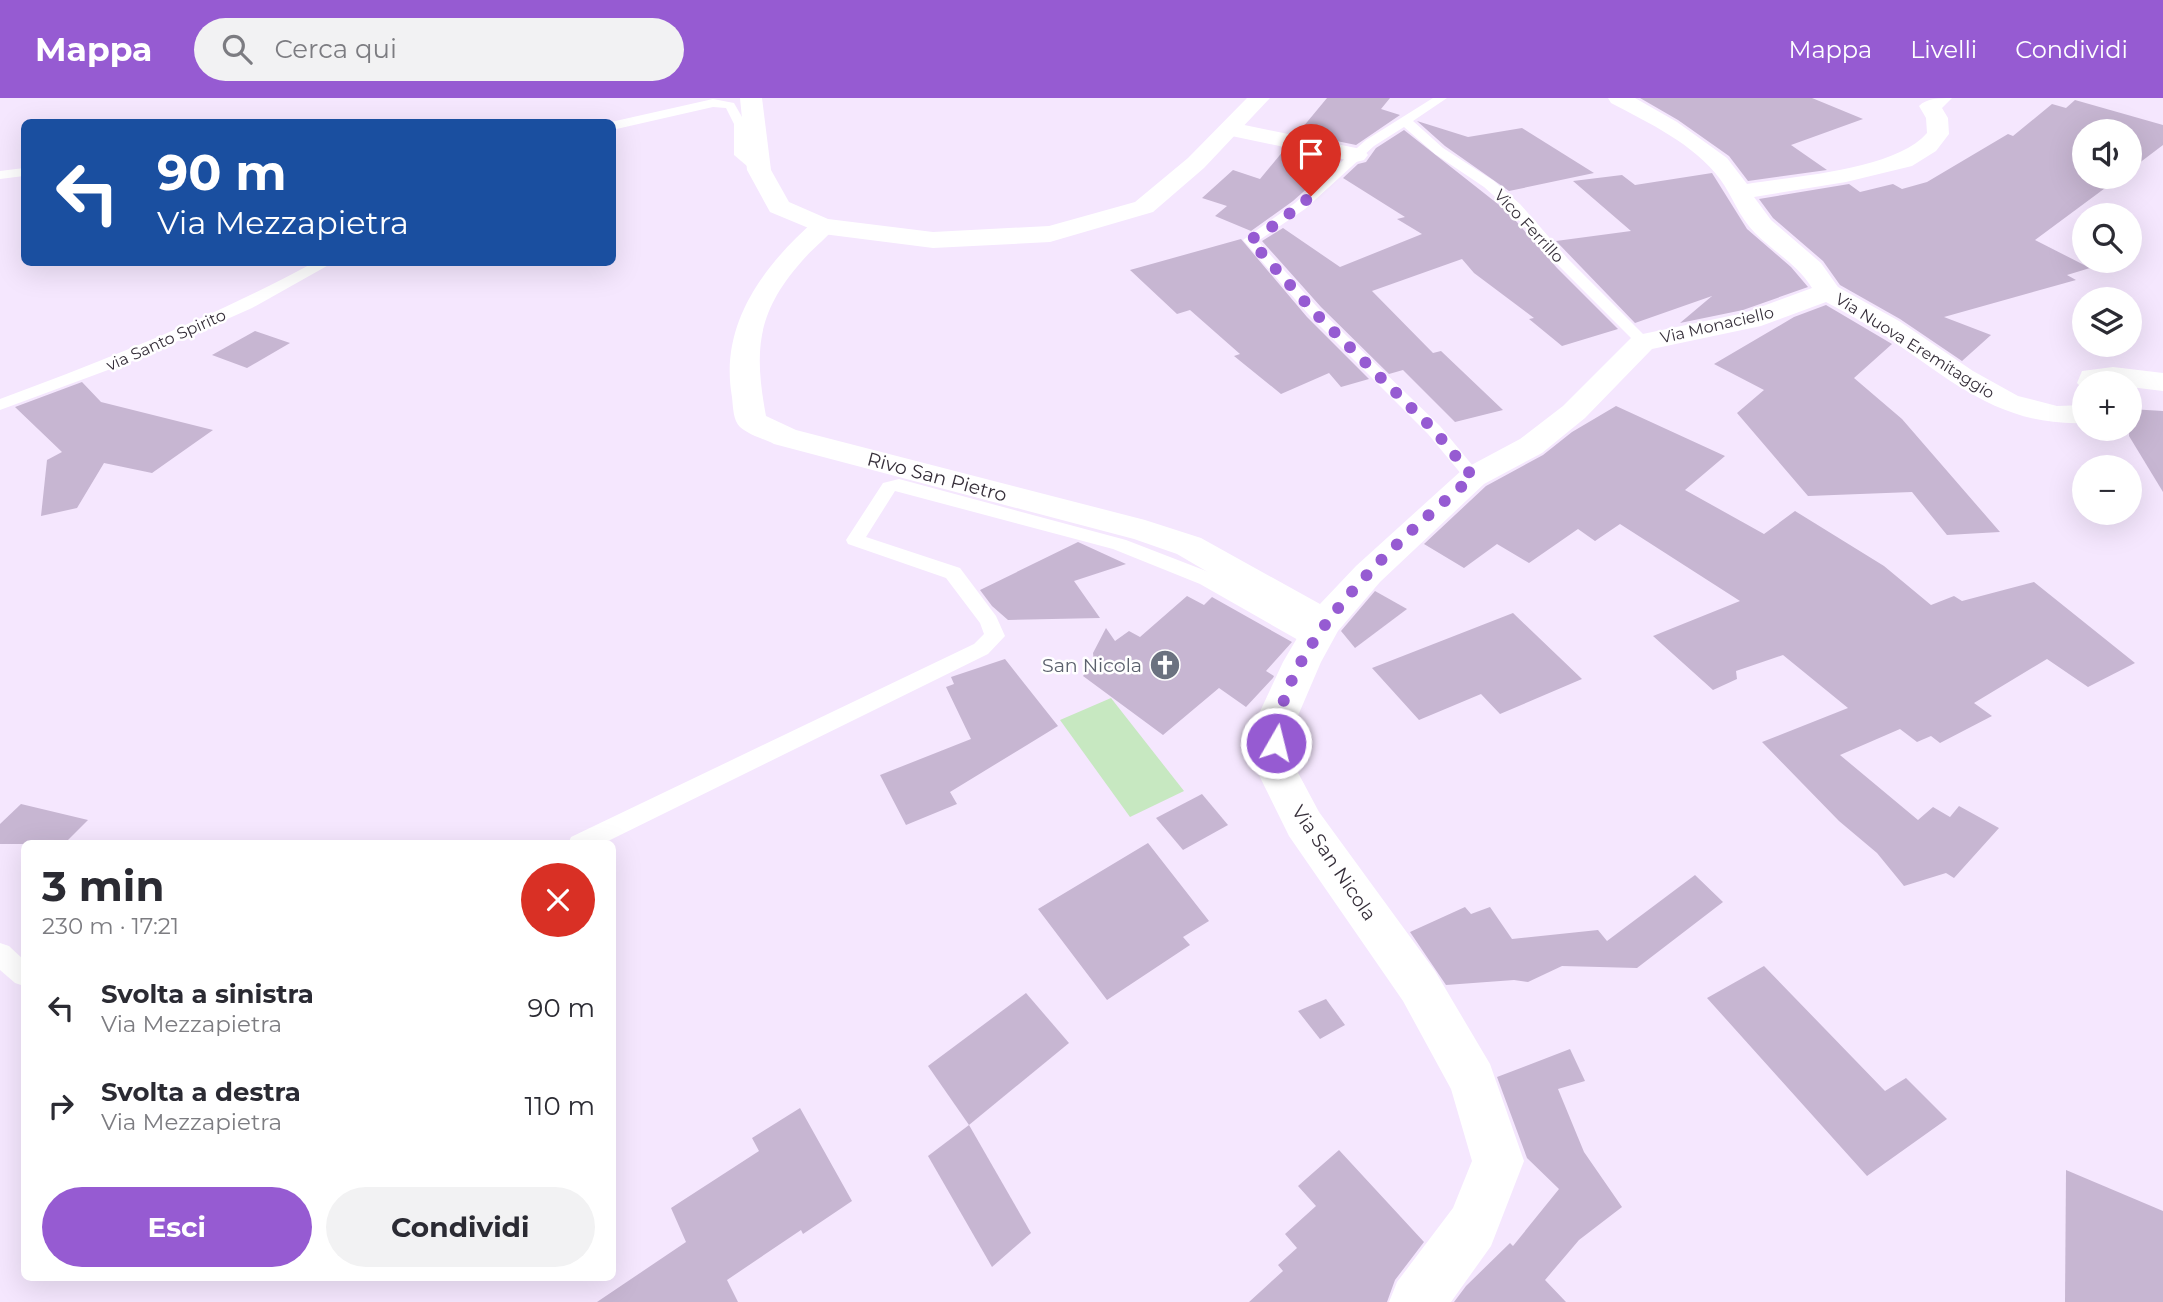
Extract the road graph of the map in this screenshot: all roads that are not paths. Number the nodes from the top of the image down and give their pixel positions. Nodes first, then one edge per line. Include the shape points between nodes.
1 (751, 98) edge
2 (1259, 98) edge
3 (1441, 98) edge
4 (1619, 98) edge
5 (1941, 98) edge
6 (1405, 121) junction
7 (616, 125) edge
8 (1230, 129) junction
9 (1356, 155) junction
10 (759, 169) junction
11 (21, 172) edge
12 (0, 175) edge
13 (1740, 192) junction
14 (823, 226) junction
15 (320, 266) edge
16 (1828, 292) junction
17 (1643, 342) junction
18 (2142, 379) edge
19 (2163, 382) edge
20 (0, 405) edge
21 (2072, 415) edge
22 (1473, 477) junction
23 (1319, 632) junction
24 (587, 840) edge
25 (0, 954) edge
26 (21, 972) edge
27 (1417, 1302) edge

1 - 10 street
2 - 8 street
3 - 6 lane
4 - 13 street via 1715,160
5 - 13 street via 1930,106 1938,134 1904,161
6 - 9 lane
6 - 17 lane, Vico Ferrillo via 1515,207
7 - 10 lane via 713,103 730,104 740,124 740,155
8 - 9 street
8 - 14 street via 1143,207 1050,234 933,240
9 - 22 lane via 1300,206 1250,240 1314,312 1434,430
10 - 14 street via 779,206
11 - 12 lane
13 - 16 street via 1758,224 1814,271
14 - 23 street, Rivo San Pietro via 786,261 750,319 743,368 751,421 785,437 1189,546
15 - 20 lane, via Santo Spirito via 247,305 129,358
16 - 17 street, Via Monaciello via 1751,320
16 - 21 street, Via Nuova Eremitaggio via 1896,331 1983,392 2017,406
17 - 22 street, Via Monaciello via 1574,412 1531,446
18 - 19 street
22 - 23 street, Via San Nicola via 1368,574
23 - 24 lane via 1119,544 899,485 889,487 855,540 953,573 995,636 981,649
23 - 27 street, Via San Nicola via 1276,718 1275,767 1304,824 1419,986 1473,1080 1498,1161 1472,1227
25 - 26 lane

